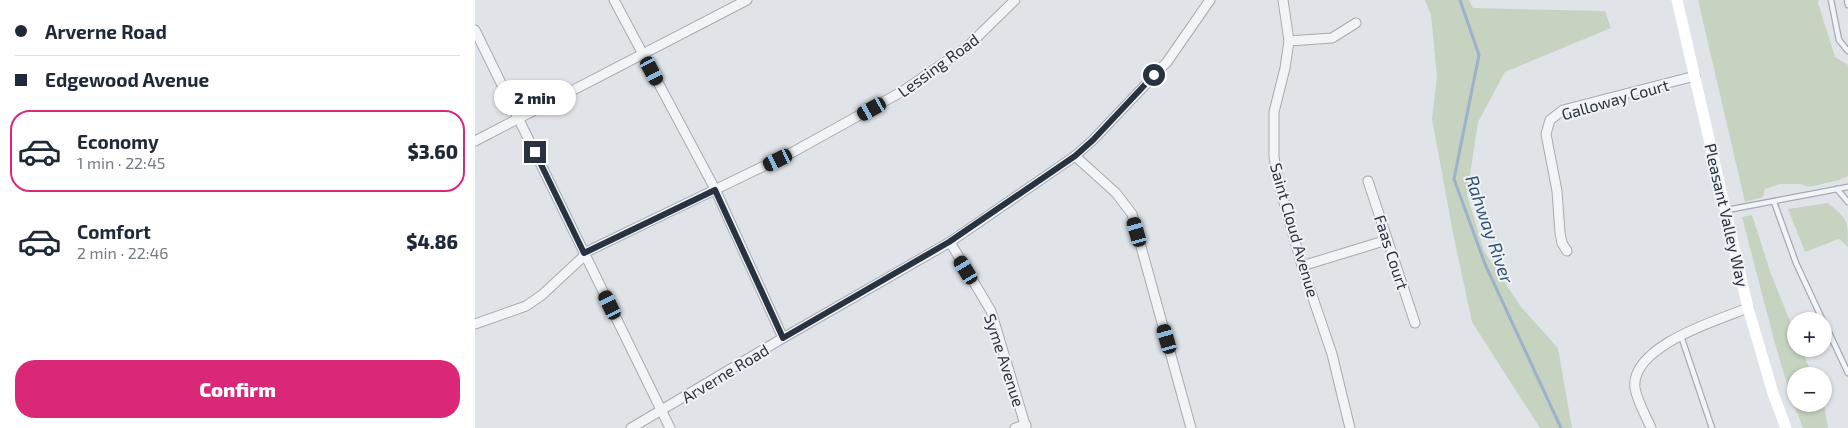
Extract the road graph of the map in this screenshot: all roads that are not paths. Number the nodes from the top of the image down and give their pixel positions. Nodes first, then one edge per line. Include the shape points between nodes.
1 (614, 0) edge
2 (747, 0) edge
3 (1015, 0) edge
4 (1210, 0) edge
5 (1283, 0) edge
6 (1677, 0) edge
7 (1831, 0) edge
8 (1847, 0) edge
9 (1848, 5) edge
10 (1356, 24) dead end
11 (475, 30) edge
12 (1289, 41) junction
13 (1848, 51) edge
14 (643, 54) junction
15 (1695, 76) junction
16 (518, 119) junction
17 (475, 141) edge
18 (1075, 156) junction
19 (1369, 181) dead end
20 (1848, 187) edge
21 (1837, 189) junction
22 (715, 190) junction
23 (1774, 202) junction
24 (1848, 202) edge
25 (1726, 210) junction
26 (1387, 240) junction
27 (949, 242) junction
28 (1567, 251) dead end
29 (585, 254) junction
30 (1302, 266) junction
31 (1748, 308) junction
32 (1818, 312) edge
33 (1415, 323) dead end
34 (475, 324) edge
35 (1681, 336) junction
36 (783, 338) junction
37 (1832, 340) edge
38 (1848, 373) edge
39 (662, 411) junction
40 (1026, 427) edge
41 (631, 428) edge
42 (670, 428) edge
43 (1015, 428) edge
44 (1191, 428) edge
45 (1350, 428) edge
46 (1651, 428) edge
47 (1712, 428) edge
48 (1786, 428) edge

1 - 14 street
2 - 14 street
3 - 22 street, Lessing Road via 967,47 903,92
4 - 18 street, Arverne Road via 1167,62
5 - 12 street, Saint Cloud Avenue
6 - 15 main road, Pleasant Valley Way
7 - 13 lane via 1839,40
8 - 9 lane
10 - 12 street via 1332,38
11 - 16 street
12 - 30 street, Saint Cloud Avenue via 1274,112 1274,157
14 - 16 street
14 - 22 street
15 - 25 main road, Pleasant Valley Way
15 - 28 street, Galloway Court via 1563,110 1550,120 1547,142 1557,191 1560,233
16 - 17 street
16 - 29 street
18 - 27 street, Arverne Road
18 - 44 street via 1116,193 1132,214
19 - 26 street, Faas Court
20 - 21 lane
21 - 23 lane
21 - 24 lane
22 - 29 street, Lessing Road
22 - 36 street
23 - 25 lane
23 - 32 lane
25 - 31 main road, Pleasant Valley Way
26 - 30 street
26 - 33 street, Faas Court
27 - 36 street, Arverne Road
27 - 40 street, Syme Avenue via 991,311
29 - 34 street, Lessing Road via 526,306
29 - 39 street
30 - 45 street, Saint Cloud Avenue via 1332,354
31 - 35 street
31 - 48 main road, Pleasant Valley Way
35 - 46 street via 1648,357 1636,376 1635,389
35 - 47 lane
36 - 39 street, Arverne Road
37 - 38 lane
39 - 41 street, Arverne Road
39 - 42 street
40 - 43 street

